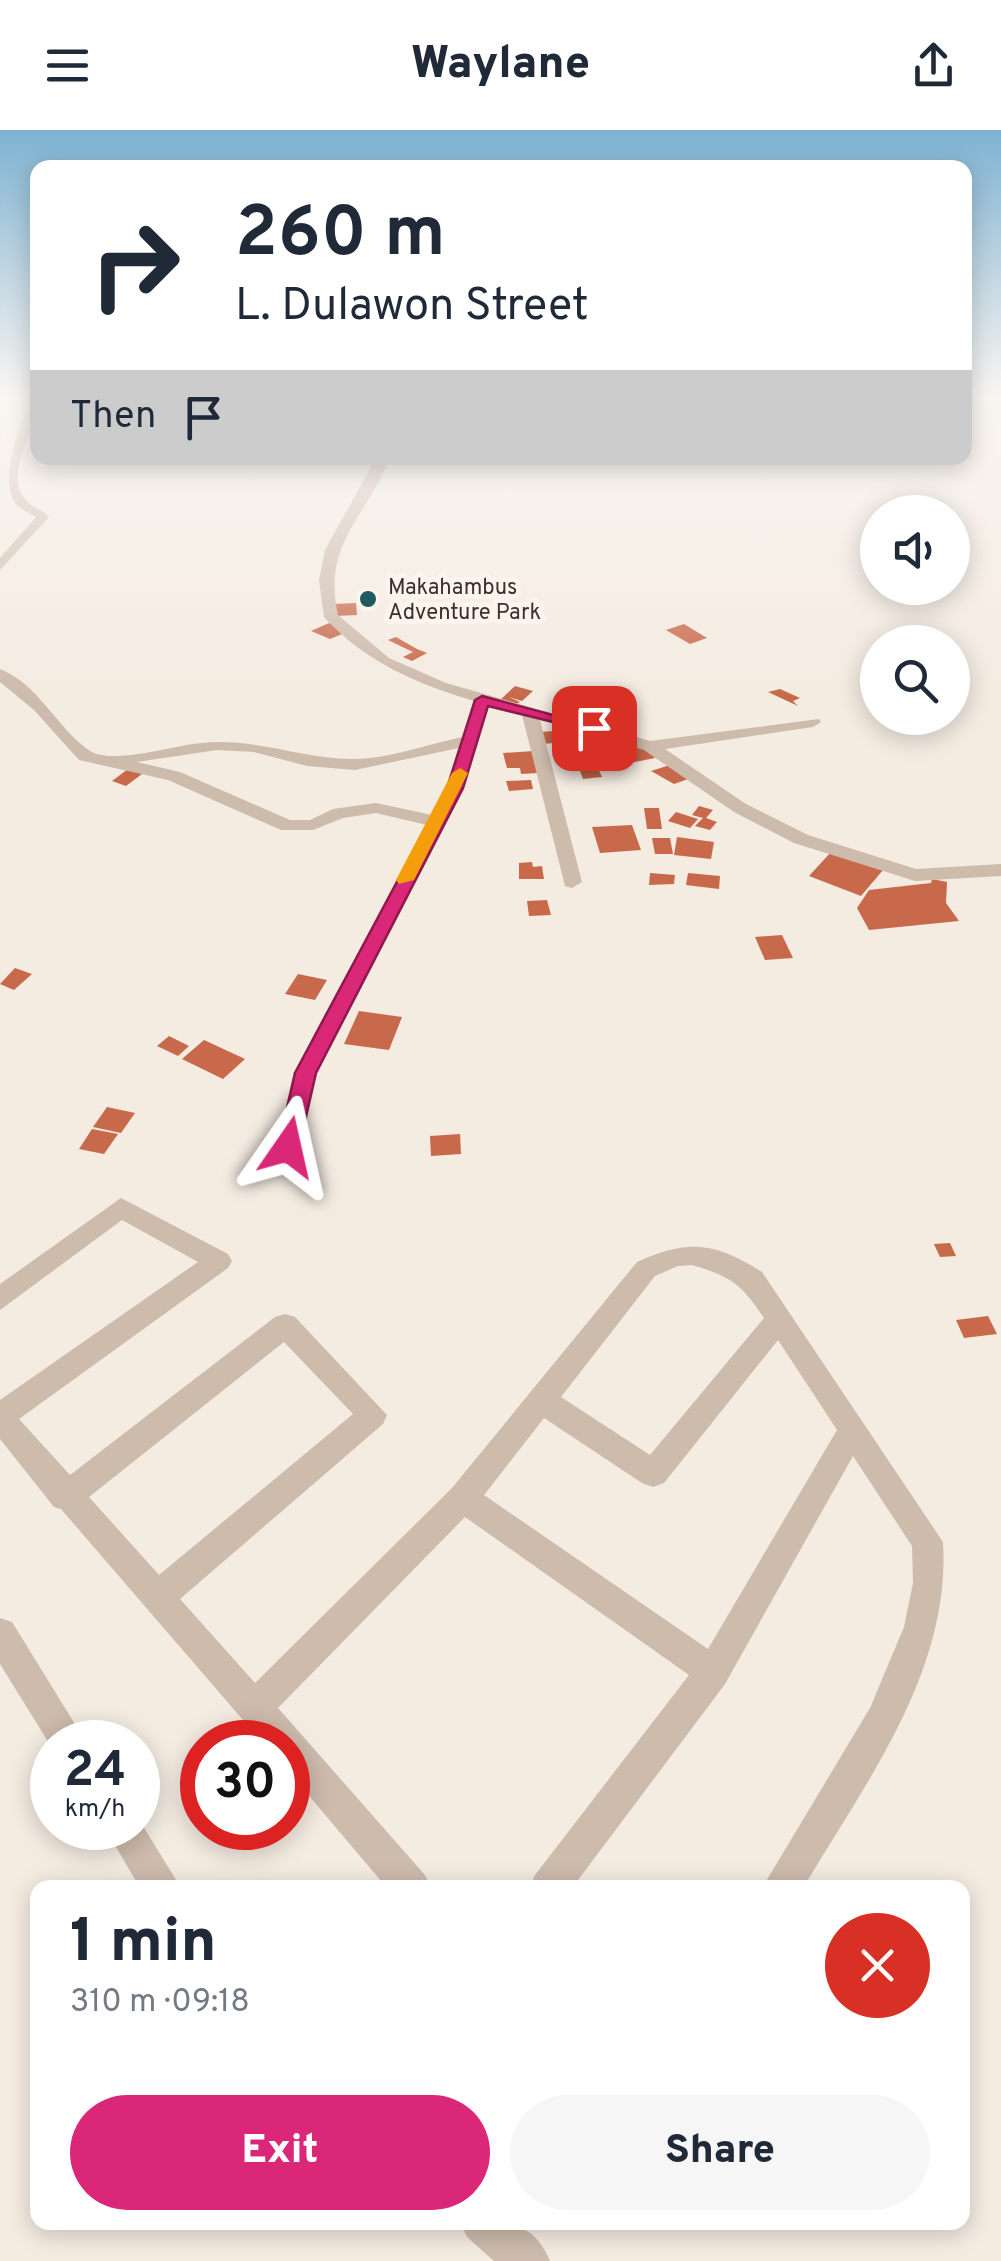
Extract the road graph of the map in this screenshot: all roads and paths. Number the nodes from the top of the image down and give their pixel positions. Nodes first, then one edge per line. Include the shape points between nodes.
1 (18, 495) edge
2 (363, 495) edge
3 (0, 566) edge
4 (0, 674) edge
5 (482, 700) junction
6 (530, 713) junction
7 (813, 722) dead end
8 (468, 741) junction
9 (650, 746) junction
10 (116, 762) junction
11 (435, 821) junction
12 (1001, 870) edge
13 (572, 882) dead end
14 (288, 1147) dead end
15 (0, 1299) edge
16 (781, 1316) junction
17 (541, 1400) junction
18 (0, 1417) edge
19 (853, 1429) junction
20 (66, 1497) junction
21 (463, 1498) junction
22 (157, 1598) junction
23 (0, 1634) edge
24 (713, 1672) junction
25 (254, 1707) junction
26 (55, 1720) edge
27 (265, 1720) edge
28 (310, 1771) edge
29 (137, 1850) edge
30 (157, 1880) edge
31 (405, 1880) edge
32 (554, 1880) edge
33 (786, 1880) edge
34 (491, 2230) edge
35 (528, 2261) edge

1 - 3 street via 44,517
2 - 5 street via 332,542 324,571 331,616 384,661
4 - 10 street via 79,752
5 - 6 street
5 - 8 street
6 - 9 street
6 - 13 street
7 - 9 street
8 - 10 street via 355,764 216,744
8 - 11 street via 455,788
9 - 12 street via 766,824 819,845 914,875
10 - 11 street via 174,776 287,826 376,808
11 - 14 street via 306,1073
15 - 18 street via 120,1208 219,1261
16 - 17 street via 753,1280 731,1266 676,1256 646,1269
16 - 17 street via 653,1473
16 - 19 street
17 - 21 street
18 - 20 street
19 - 24 street
19 - 33 street via 927,1542 933,1570 916,1652
20 - 22 street
20 - 22 street via 285,1325 373,1415
21 - 24 street
21 - 25 street
22 - 25 street
23 - 26 street
24 - 32 street
25 - 27 street
28 - 31 street
29 - 30 street
34 - 35 street

